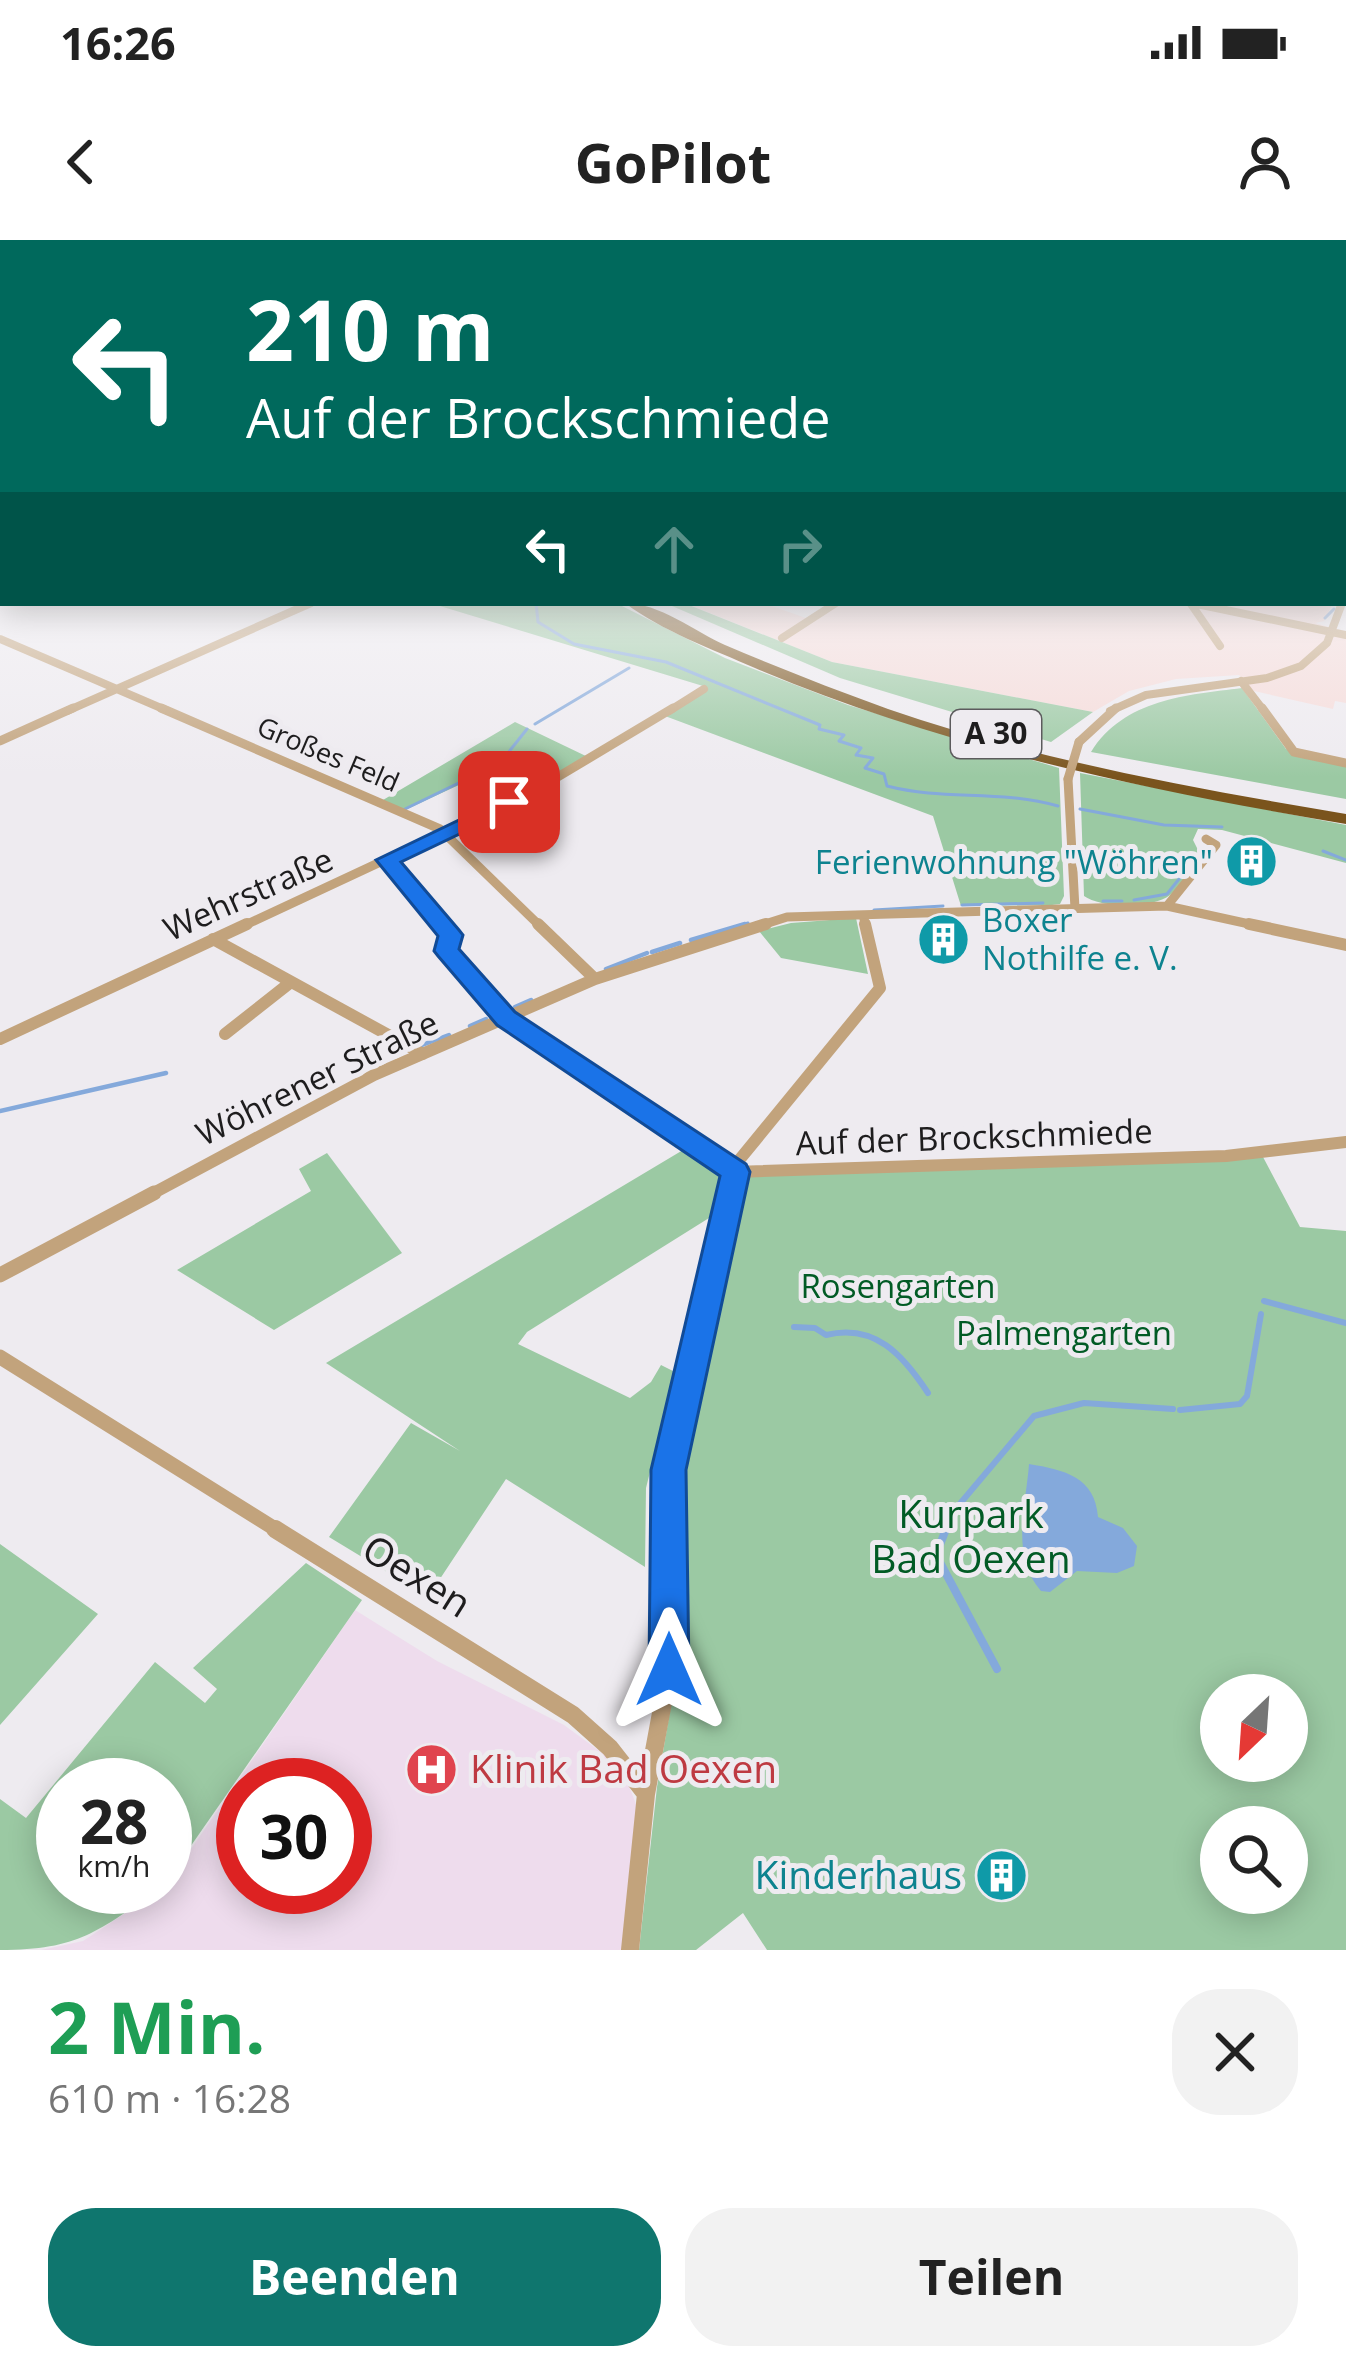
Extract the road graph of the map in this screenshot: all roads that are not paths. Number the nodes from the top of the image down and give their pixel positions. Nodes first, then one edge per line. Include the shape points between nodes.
1 (277, 618) edge
2 (662, 618) edge
3 (684, 618) edge
4 (813, 618) edge
5 (1201, 618) edge
6 (1263, 618) edge
7 (1341, 634) edge
8 (782, 638) dead end
9 (0, 639) edge
10 (1220, 646) dead end
11 (1241, 681) junction
12 (704, 689) dead end
13 (115, 690) junction
14 (0, 741) edge
15 (1346, 764) edge
16 (1346, 807) edge
17 (1346, 819) edge
18 (446, 833) junction
19 (1206, 839) dead end
20 (387, 860) junction
21 (1167, 906) junction
22 (1075, 909) junction
23 (863, 915) junction
24 (213, 939) junction
25 (1346, 945) edge
26 (595, 979) junction
27 (291, 982) junction
28 (506, 1018) junction
29 (225, 1034) dead end
30 (0, 1039) edge
31 (423, 1054) junction
32 (1346, 1142) edge
33 (735, 1172) junction
34 (0, 1274) edge
35 (0, 1357) edge
36 (646, 1794) junction
37 (630, 1950) edge

1 - 13 street
2 - 17 highway, A 30 via 788,677 940,729 1151,783
3 - 16 highway, A 30 via 799,670 948,720 1136,769
4 - 8 street
5 - 10 street
6 - 7 street
7 - 11 street via 1300,670
9 - 13 street, Großes Feld
11 - 15 street via 1294,752
11 - 22 street, bridge via 1136,698 1079,742 1068,779
12 - 18 street, Wehrstraße via 580,767
13 - 14 street
13 - 18 street, Großes Feld
18 - 20 street, Wehrstraße
18 - 26 street, Großes Feld
19 - 21 street via 1216,845
20 - 24 street, Wehrstraße
20 - 28 street via 451,935 446,951
21 - 22 street, Wöhrener Straße
21 - 25 street, Wöhrener Straße
22 - 23 street, Wöhrener Straße
23 - 26 street, Wöhrener Straße via 787,917
23 - 33 street via 878,994
24 - 27 street
24 - 30 street, Wehrstraße
26 - 28 street, Wöhrener Straße
27 - 29 street
27 - 31 street
28 - 31 street, Wöhrener Straße
28 - 33 street
31 - 34 street, Wöhrener Straße
32 - 33 street, Auf der Brockschmiede via 1226,1156
33 - 36 street via 668,1470 669,1670
35 - 36 street, Oexen via 573,1715
36 - 37 street

